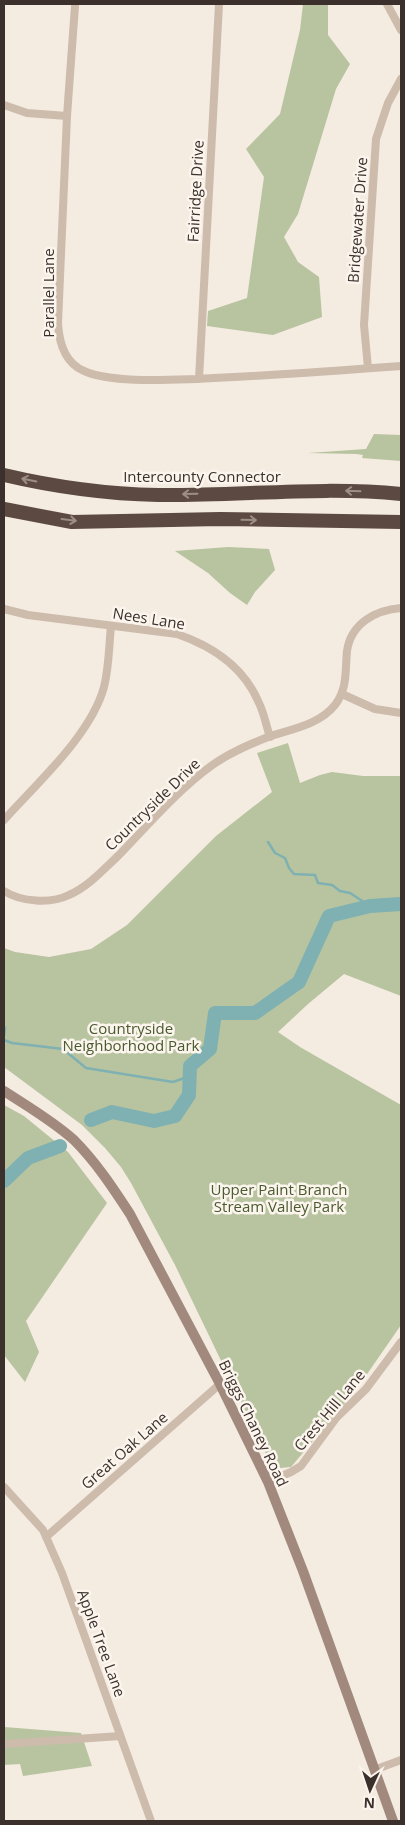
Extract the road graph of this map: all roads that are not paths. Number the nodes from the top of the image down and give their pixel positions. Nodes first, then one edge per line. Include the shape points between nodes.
1 (219, 4) edge
2 (387, 4) edge
3 (75, 6) dead end
4 (401, 30) edge
5 (401, 79) edge
6 (4, 105) edge
7 (67, 116) junction
8 (401, 366) edge
9 (368, 368) junction
10 (199, 379) junction
11 (4, 475) edge
12 (401, 494) edge
13 (4, 509) edge
14 (401, 522) edge
15 (401, 608) edge
16 (4, 609) edge
17 (111, 626) junction
18 (342, 694) junction
19 (401, 713) edge
20 (270, 736) junction
21 (4, 820) edge
22 (4, 891) edge
23 (4, 1091) edge
24 (401, 1342) edge
25 (220, 1384) junction
26 (268, 1482) junction
27 (4, 1487) edge
28 (46, 1537) junction
29 (120, 1736) junction
30 (4, 1744) edge
31 (401, 1760) edge
32 (374, 1770) junction
33 (151, 1821) edge
34 (393, 1821) edge

1 - 10 street, Fairridge Drive
2 - 4 street
3 - 7 street, Parallel Lane
5 - 9 street, Bridgewater Drive via 376,139 364,325
6 - 7 street via 27,112
7 - 10 street, Parallel Lane via 58,323 64,351 82,370 102,377
8 - 9 street, Parallel Lane
9 - 10 street, Parallel Lane
12 -> 11 highway, Intercounty Connector via 344,491 158,495 104,492
13 -> 14 highway via 72,522 220,519
15 - 18 street, Countryside Drive via 378,612 356,629 347,650 347,677
16 - 17 street, Nees Lane
17 - 20 street, Nees Lane via 177,634 217,652 237,669 249,686 259,702
17 - 21 street via 108,667 97,708 65,753
18 - 19 street via 374,709
18 - 20 street, Countryside Drive via 328,714
20 - 22 street, Countryside Drive via 240,748 211,766 89,884 68,896 47,901 27,899
23 - 25 main road, Briggs Chaney Road via 72,1139 113,1187
24 - 26 street, Crest Hill Lane via 366,1389 337,1417 301,1466
25 - 26 main road, Briggs Chaney Road
25 - 28 street, Great Oak Lane
26 - 32 main road, Briggs Chaney Road via 304,1571
27 - 28 street, Apple Tree Lane
28 - 29 street, Apple Tree Lane
29 - 30 street
29 - 33 street, Apple Tree Lane
31 - 32 street
32 - 34 main road, Briggs Chaney Road

